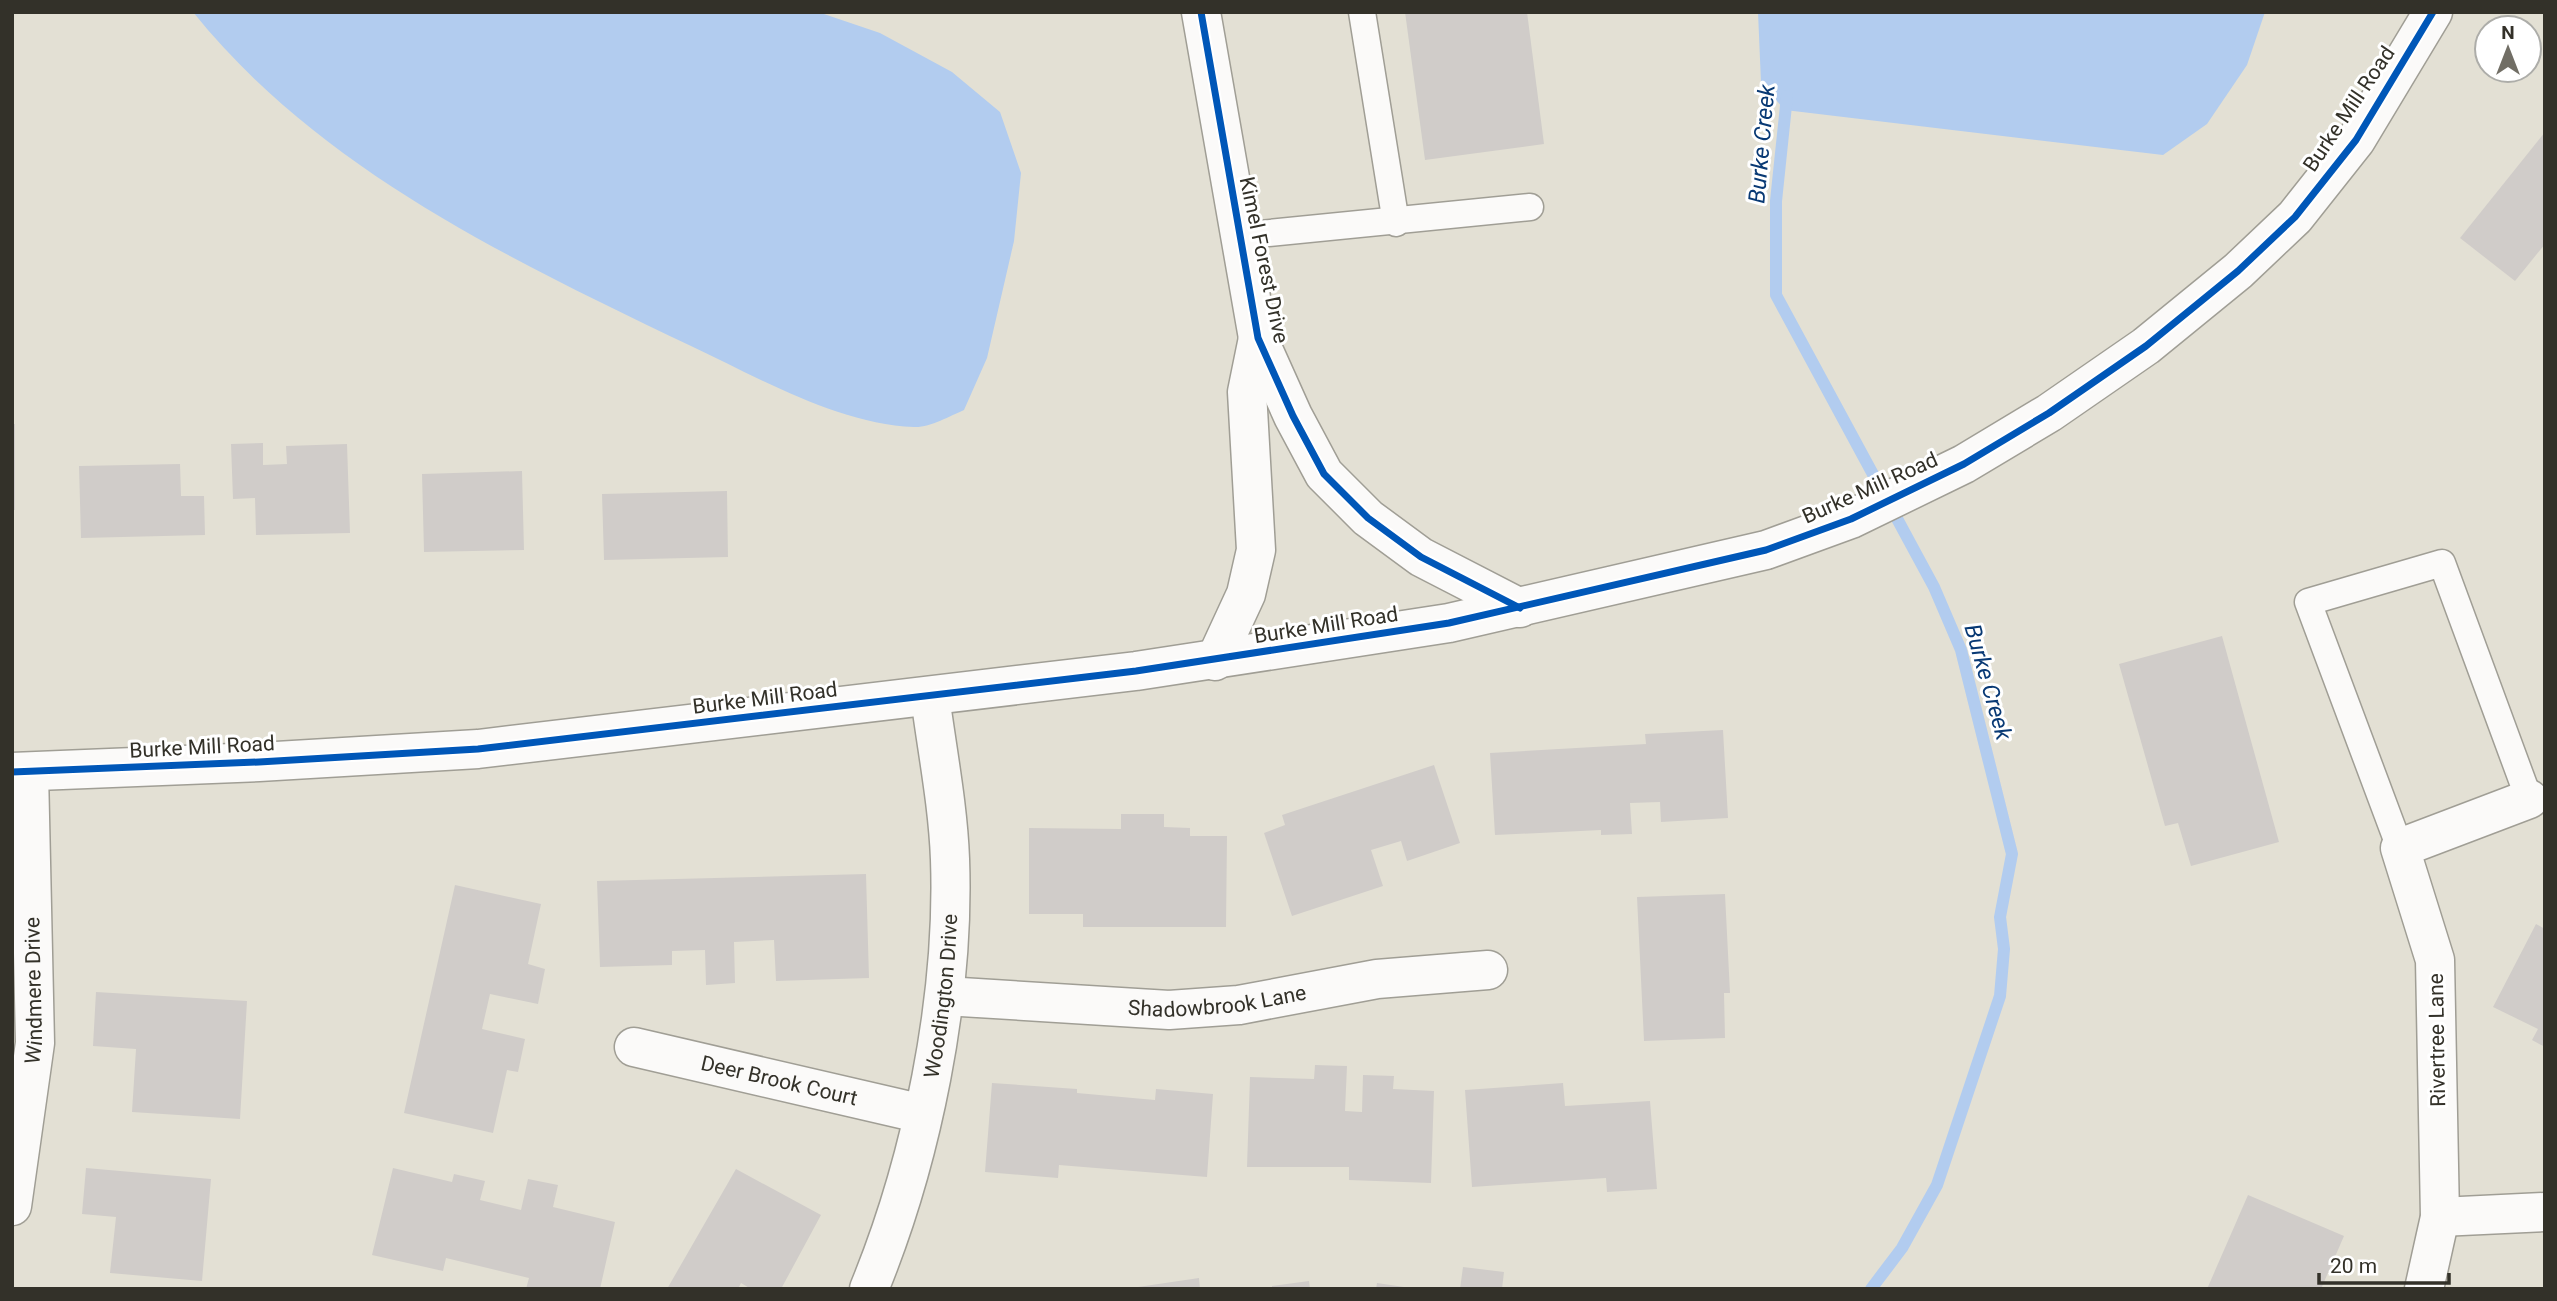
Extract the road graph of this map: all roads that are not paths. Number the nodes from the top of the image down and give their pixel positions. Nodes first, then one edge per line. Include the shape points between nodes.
1 (1201, 12) edge
2 (1362, 12) edge
3 (2433, 12) edge
4 (1530, 207) dead end
5 (1396, 223) junction
6 (1239, 236) junction
7 (1258, 338) junction
8 (1520, 608) junction
9 (1215, 661) junction
10 (930, 696) junction
11 (21, 772) edge
12 (2529, 799) joint
13 (2400, 848) junction
14 (1488, 970) dead end
15 (946, 996) junction
16 (634, 1047) dead end
17 (923, 1114) junction
18 (12, 1206) edge
19 (2545, 1212) edge
20 (2440, 1217) junction
21 (869, 1289) edge
22 (2424, 1289) edge

1 - 6 street, Kimel Forest Drive
2 - 5 lane
3 - 8 street, Burke Mill Road via 2356,140 2295,217 2238,271 2146,346 2049,413 1964,464 1851,519 1766,550
4 - 5 lane
5 - 6 lane
6 - 7 street, Kimel Forest Drive
7 - 8 street, Kimel Forest Drive via 1324,474 1368,518 1421,557
7 - 9 street, Kimel Forest Drive via 1247,392 1256,550 1246,594
8 - 9 street, Burke Mill Road
9 - 10 street, Burke Mill Road
10 - 11 street, Burke Mill Road via 478,749
10 - 15 street, Woodington Drive via 950,858
11 - 18 street, Windmere Drive via 35,1043
12 - 13 street
12 - 13 lane via 2442,563 2308,602
13 - 20 street, Rivertree Lane via 2435,960
14 - 15 street, Shadowbrook Lane via 1377,979 1239,1005 1169,1010
15 - 17 street, Woodington Drive
16 - 17 street, Deer Brook Court
17 - 21 street, Woodington Drive via 886,1249
19 - 20 street
20 - 22 street, Rivertree Lane

